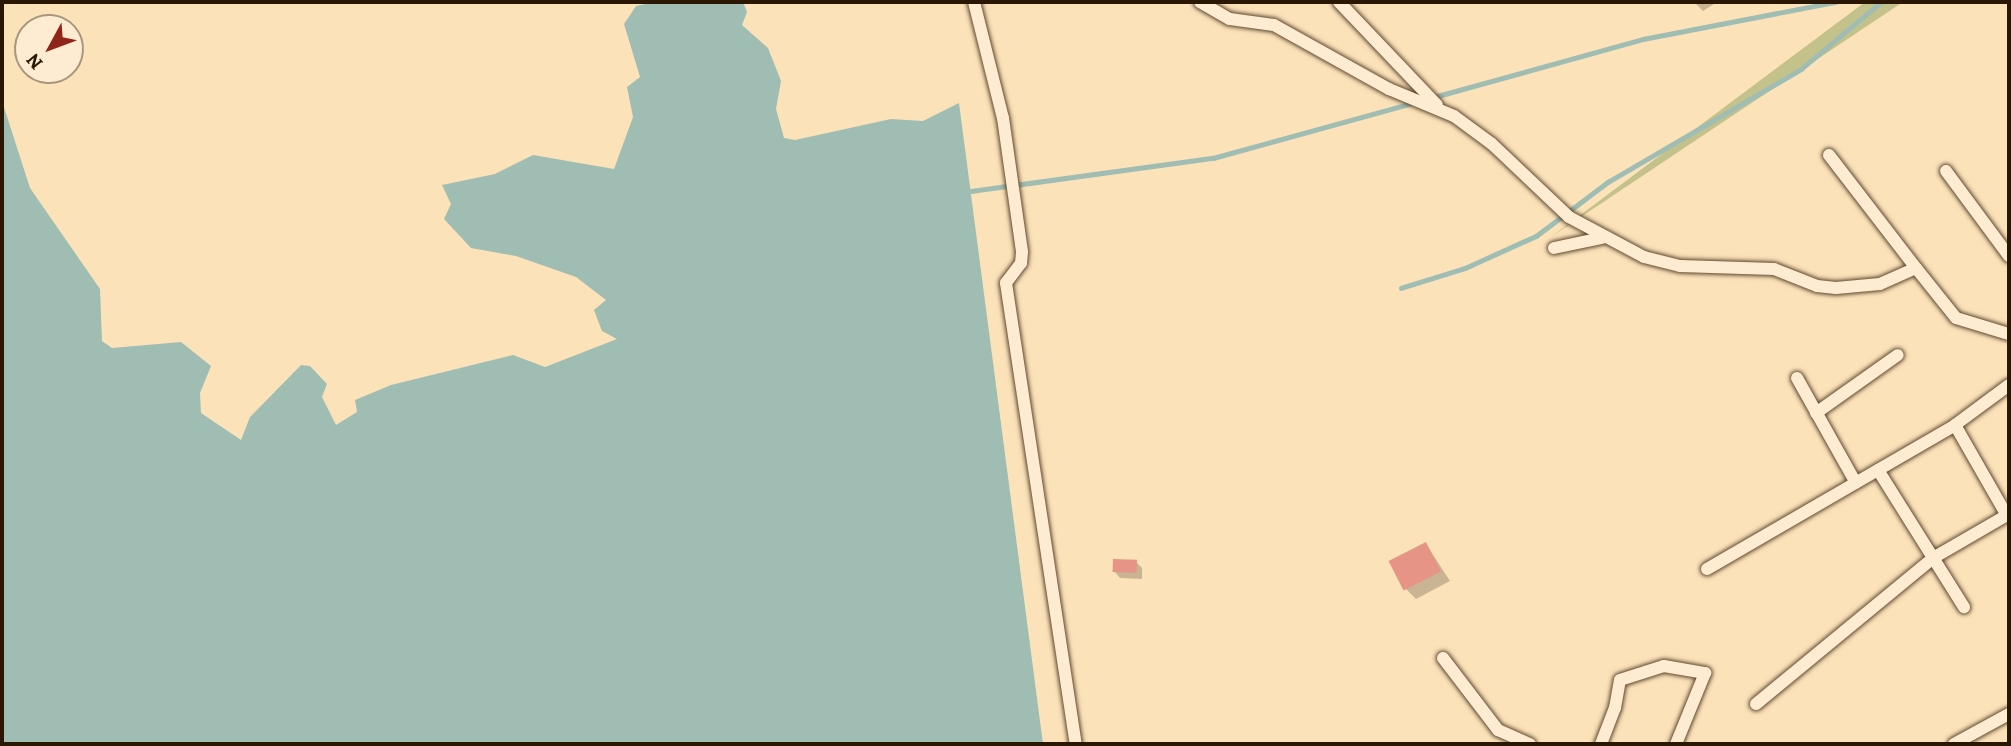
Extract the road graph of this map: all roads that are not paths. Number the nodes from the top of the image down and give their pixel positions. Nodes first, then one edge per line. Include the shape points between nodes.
1 (974, 2) edge
2 (1200, 2) edge
3 (1339, 2) edge
4 (1441, 110) junction
5 (1829, 155) dead end
6 (1946, 171) dead end
7 (1602, 238) junction
8 (1554, 248) dead end
9 (2009, 256) edge
10 (1916, 268) junction
11 (2009, 334) edge
12 (1898, 355) dead end
13 (1797, 379) dead end
14 (2009, 385) edge
15 (1816, 412) junction
16 (1955, 425) junction
17 (1878, 470) junction
18 (1856, 483) junction
19 (2008, 514) edge
20 (1933, 558) junction
21 (1707, 569) dead end
22 (1964, 607) dead end
23 (1443, 658) dead end
24 (1756, 704) dead end
25 (2009, 713) edge
26 (1076, 744) edge
27 (1530, 744) edge
28 (1601, 744) edge
29 (1676, 744) edge
30 (1954, 744) edge

1 - 26 street via 1003,118 1023,257 1006,283
2 - 4 street via 1230,19 1274,24 1389,89
3 - 4 street
4 - 7 street via 1477,132 1569,217
5 - 10 street
6 - 9 street
7 - 8 street
7 - 10 street via 1659,262 1774,269 1817,286 1836,288 1880,284
10 - 11 street via 1956,318
12 - 15 street
13 - 15 street
14 - 16 street
15 - 18 street
16 - 17 street
16 - 19 street
17 - 18 street
17 - 20 street
18 - 21 street
19 - 20 street
20 - 22 street
20 - 24 street
23 - 27 street via 1498,730
25 - 30 street
28 - 29 street via 1620,680 1664,666 1704,673

